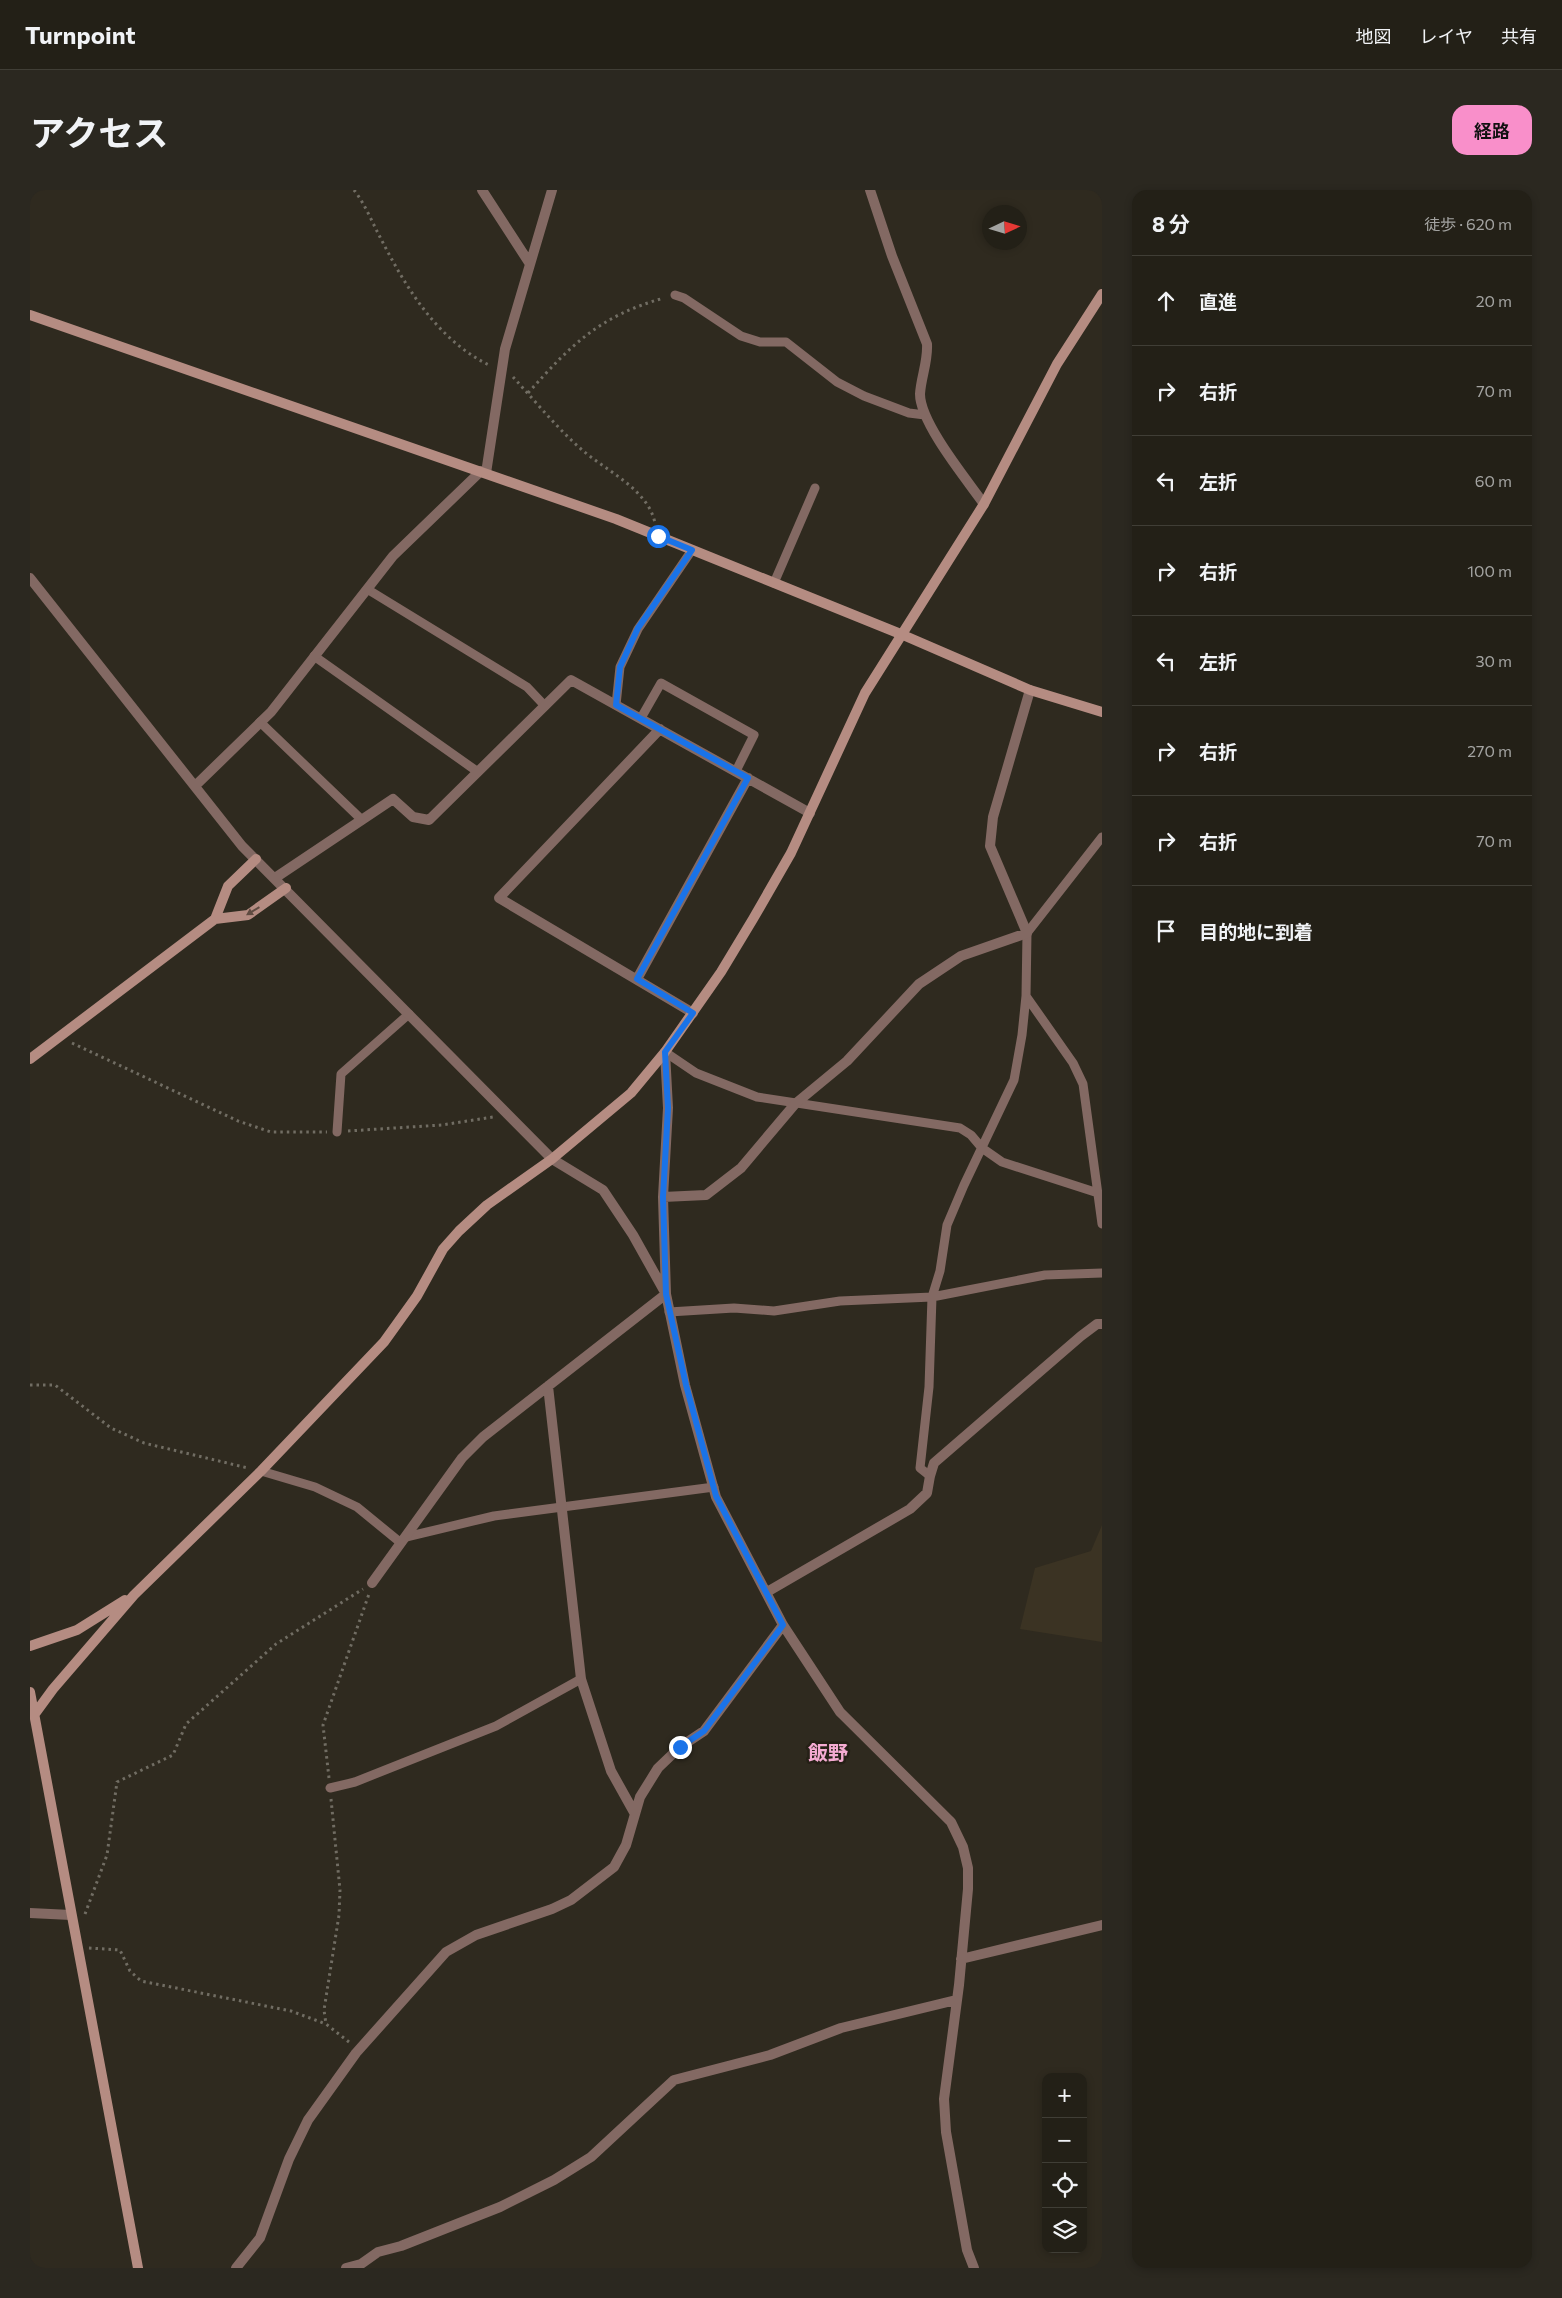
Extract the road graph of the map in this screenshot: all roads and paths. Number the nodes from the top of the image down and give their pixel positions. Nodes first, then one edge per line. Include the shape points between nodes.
1 (354, 190) edge
2 (482, 190) edge
3 (552, 190) edge
4 (870, 190) edge
5 (530, 264) junction
6 (1102, 294) edge
7 (675, 295) joint
8 (30, 315) edge
9 (502, 368) junction
10 (528, 393) junction
11 (925, 415) junction
12 (484, 472) junction
13 (815, 488) dead end
14 (984, 504) junction
15 (658, 536) junction
16 (692, 550) junction
17 (30, 578) edge
18 (774, 583) junction
19 (367, 590) junction
20 (903, 635) junction
21 (314, 656) junction
22 (1030, 690) junction
23 (616, 705) junction
24 (545, 706) junction
25 (1102, 712) edge
26 (641, 718) junction
27 (260, 722) junction
28 (660, 729) junction
29 (736, 771) junction
30 (478, 772) junction
31 (748, 778) junction
32 (195, 786) junction
33 (810, 813) junction
34 (362, 820) junction
35 (1102, 836) edge
36 (256, 859) junction
37 (275, 878) junction
38 (286, 888) junction
39 (215, 919) junction
40 (1027, 933) junction
41 (637, 979) junction
42 (1026, 996) junction
43 (693, 1013) junction
44 (409, 1014) junction
45 (60, 1037) junction
46 (665, 1052) junction
47 (30, 1059) edge
48 (795, 1104) junction
49 (509, 1115) junction
50 (337, 1132) junction
51 (982, 1148) junction
52 (552, 1159) junction
53 (1098, 1193) junction
54 (663, 1197) junction
55 (1102, 1224) edge
56 (1102, 1273) edge
57 (666, 1294) junction
58 (932, 1297) junction
59 (670, 1312) junction
60 (1102, 1324) edge
61 (30, 1386) edge
62 (548, 1386) junction
63 (260, 1471) junction
64 (930, 1476) junction
65 (714, 1486) junction
66 (561, 1507) junction
67 (403, 1540) junction
68 (372, 1583) junction
69 (766, 1592) junction
70 (134, 1595) junction
71 (783, 1625) junction
72 (30, 1646) edge
73 (580, 1679) junction
74 (30, 1692) edge
75 (32, 1719) edge
76 (330, 1788) junction
77 (635, 1814) junction
78 (30, 1914) edge
79 (71, 1915) junction
80 (1102, 1925) edge
81 (77, 1943) junction
82 (961, 1959) junction
83 (956, 2000) junction
84 (326, 2024) junction
85 (356, 2053) junction
86 (138, 2268) edge
87 (236, 2268) edge
88 (346, 2268) edge
89 (974, 2268) edge

1 - 9 path via 401,278 431,319 477,359
2 - 5 street
3 - 5 street
4 - 11 street via 927,344 928,358 920,395
5 - 9 street
6 - 14 street via 1057,364
7 - 10 path via 611,318 586,334 566,350
7 - 11 lane via 741,336 760,342 786,342 837,382 864,396 909,413
8 - 12 street
9 - 10 path
9 - 12 street
10 - 15 path via 580,449 635,491 652,510
11 - 14 street
12 - 15 street
12 - 19 street via 393,556
13 - 18 lane
14 - 20 street
15 - 16 street
16 - 18 street
16 - 23 lane via 638,628 620,667
17 - 32 street
18 - 20 street
19 - 21 street
19 - 24 lane via 527,687
20 - 22 street
20 - 33 street via 865,694
21 - 27 street
21 - 30 lane
22 - 25 street
22 - 40 street via 993,817 990,846
23 - 24 street via 572,680
23 - 26 street
24 - 30 street
26 - 28 street
26 - 29 lane via 661,684 695,702 754,735
27 - 32 street
27 - 34 lane
28 - 29 street
28 - 41 street via 498,898
29 - 31 street
30 - 34 street via 429,820 413,817 393,799
31 - 33 street
31 - 41 street
32 - 36 street
33 - 43 street via 753,919
34 - 37 street
35 - 40 lane
36 - 37 street
36 - 39 street via 228,886
37 - 38 street
38 -> 39 street via 248,915
38 - 44 street
39 - 45 street
40 - 42 lane
40 - 48 street via 962,956 919,984 847,1061
41 - 43 street
42 - 51 lane via 1014,1080
42 - 53 lane via 1083,1084
43 - 46 street
44 - 49 street
44 - 50 lane via 341,1074
45 - 47 street
45 - 50 path via 246,1124 271,1132
46 - 48 lane via 696,1073 757,1097
46 - 52 street via 631,1094
46 - 54 street via 668,1108
48 - 51 lane via 960,1128
48 - 54 street via 741,1168 706,1195
49 - 50 path via 442,1125
49 - 52 street
51 - 53 lane via 1002,1162
51 - 58 lane via 947,1225 940,1271
52 - 57 street via 603,1190
52 - 63 street via 487,1205 454,1237 384,1342
53 - 55 lane
54 - 57 street
56 - 58 lane via 1045,1275
57 - 59 street
57 - 62 street
58 - 59 lane via 840,1301 774,1311 734,1308
58 - 64 lane via 930,1386 920,1468
59 - 65 street
60 - 64 street via 1096,1324 1081,1336 934,1463
61 - 63 path via 55,1385 111,1428 144,1443
62 - 66 street
62 - 67 street via 483,1437 462,1458
63 - 67 lane via 315,1487 357,1507
63 - 70 street
64 - 69 street via 927,1493 910,1509
65 - 66 lane
65 - 69 street via 716,1496
66 - 67 lane via 494,1516
66 - 73 street
67 - 68 street
68 - 76 path via 323,1725
68 - 81 path via 269,1650 186,1724 173,1755 117,1782 107,1855
69 - 71 street
70 - 72 street via 77,1630
70 - 75 street via 53,1689
71 - 77 street via 704,1731 680,1747 658,1768 640,1797
71 - 82 street via 840,1712 951,1822 963,1847 968,1868
73 - 76 lane via 496,1726 355,1782
73 - 77 street via 611,1771
74 - 75 street
75 - 79 street
76 - 84 path via 340,1890 324,2010
77 - 85 street via 626,1845 614,1867 571,1900 476,1935 446,1952
78 - 79 street
79 - 81 street
80 - 82 street
81 - 84 path via 120,1950 130,1971 141,1981 291,2012
81 - 86 street
82 - 83 street
83 - 88 street via 841,2028 770,2055 674,2080 591,2157 554,2180 500,2207 378,2252 361,2264
83 - 89 street via 944,2099 946,2132 967,2250
84 - 85 path
85 - 87 street via 308,2120 289,2159 260,2238

